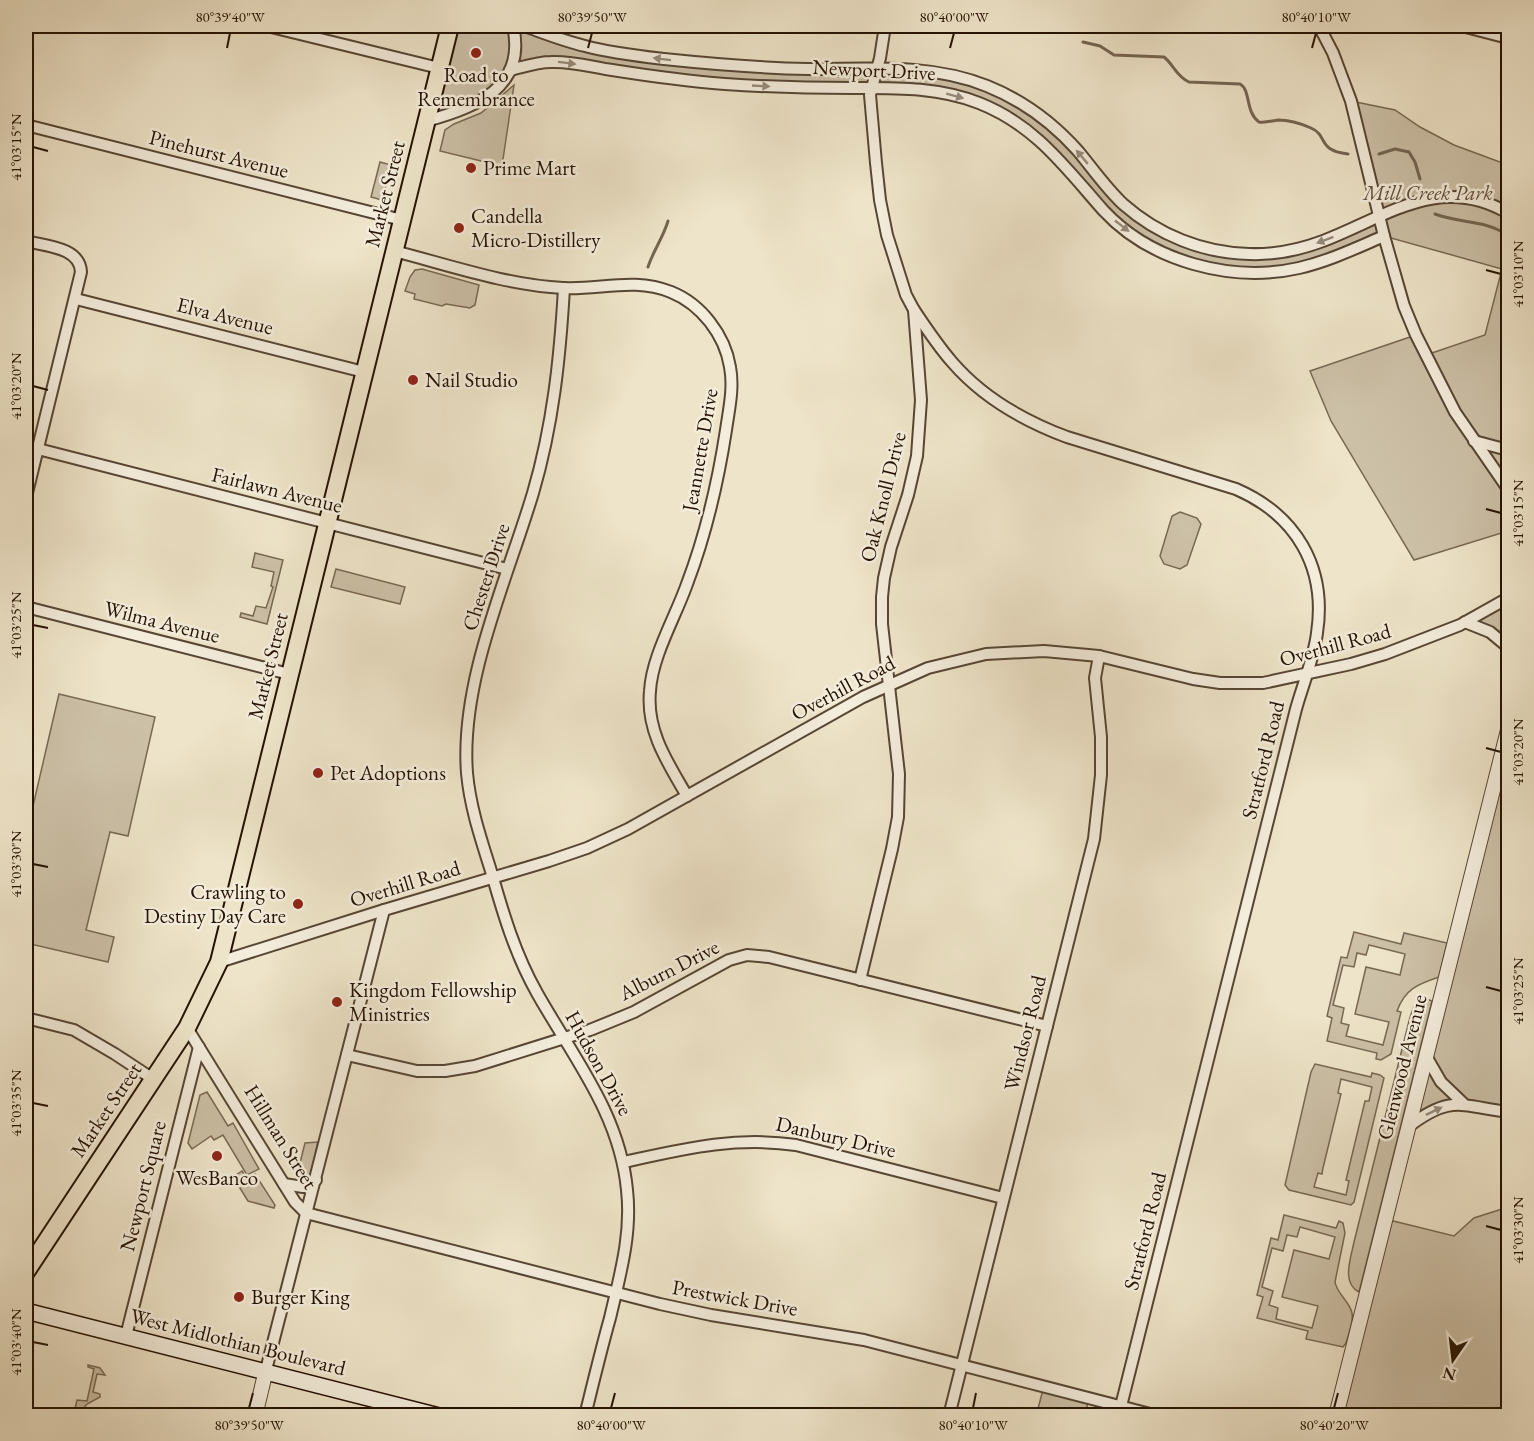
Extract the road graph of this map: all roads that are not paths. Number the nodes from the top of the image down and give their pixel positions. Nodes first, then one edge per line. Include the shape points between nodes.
1 (267, 26) edge
2 (450, 26) edge
3 (513, 26) edge
4 (524, 26) edge
5 (885, 26) edge
6 (1319, 26) edge
7 (1462, 26) edge
8 (1509, 38) edge
9 (687, 62) junction
10 (439, 68) junction
11 (877, 68) junction
12 (510, 70) junction
13 (684, 80) junction
14 (872, 87) junction
15 (426, 121) junction
16 (26, 125) edge
17 (1109, 190) junction
18 (1096, 201) junction
19 (1509, 213) edge
20 (1378, 215) junction
21 (402, 220) junction
22 (1384, 236) junction
23 (26, 241) edge
24 (394, 251) junction
25 (564, 288) junction
26 (76, 298) junction
27 (914, 310) junction
28 (364, 372) junction
29 (1474, 441) junction
30 (38, 449) junction
31 (1509, 450) edge
32 (1509, 469) edge
33 (1506, 486) edge
34 (26, 497) edge
35 (327, 523) junction
36 (507, 569) junction
37 (1509, 598) edge
38 (26, 607) edge
39 (1466, 622) junction
40 (1509, 647) edge
41 (1099, 656) junction
42 (289, 674) junction
43 (1306, 675) junction
44 (889, 685) junction
45 (1509, 730) edge
46 (687, 796) junction
47 (493, 878) junction
48 (384, 910) junction
49 (219, 962) junction
50 (860, 980) junction
51 (26, 1018) edge
52 (1047, 1026) junction
53 (187, 1028) junction
54 (563, 1038) junction
55 (199, 1047) junction
56 (347, 1055) junction
57 (1426, 1056) junction
58 (153, 1080) junction
59 (1463, 1103) junction
60 (1509, 1112) edge
61 (1408, 1127) junction
62 (624, 1162) junction
63 (316, 1180) junction
64 (284, 1184) junction
65 (1003, 1198) junction
66 (306, 1213) junction
67 (26, 1272) edge
68 (616, 1293) junction
69 (26, 1311) edge
70 (126, 1336) junction
71 (962, 1364) junction
72 (266, 1370) junction
73 (1121, 1406) junction
74 (255, 1416) edge
75 (439, 1416) edge
76 (585, 1416) edge
77 (949, 1416) edge
78 (1158, 1416) edge
79 (1336, 1416) edge

1 - 10 street
2 - 10 main road, Market Street
3 - 12 street via 516,48
9 -> 4 street, Newport Drive via 586,47
5 - 11 street, Oak Knoll Drive
6 - 20 street via 1351,100
7 - 8 street
9 - 11 street, Newport Drive via 779,68
9 - 13 street
10 - 15 main road, Market Street
11 - 14 street, Oak Knoll Drive
17 -> 11 street, Newport Drive via 1061,134 1012,98 958,77
12 -> 13 street, Newport Drive via 558,62
12 - 15 street via 492,94 477,104
13 -> 14 street, Newport Drive
14 -> 18 street, Newport Drive via 953,95 1007,117 1049,149
14 - 27 street, Oak Knoll Drive via 880,201 894,262
15 - 21 main road, Market Street
16 - 21 street, Pinehurst Avenue
17 - 18 street
20 -> 17 street, Newport Drive via 1303,248 1235,253 1198,246 1168,234 1134,213
18 -> 22 street, Newport Drive via 1113,220 1151,246 1182,260 1221,270 1255,273 1300,267
19 - 20 street, Newport Drive via 1487,202 1449,196
20 - 22 street
21 - 24 main road, Market Street
22 - 29 street via 1416,335
23 - 26 street via 77,257 81,272
24 - 25 street, Jeannette Drive via 506,280
24 - 28 main road, Market Street
25 - 36 street, Chester Drive via 550,426 533,494
25 - 46 street, Jeannette Drive via 627,283 671,292 708,319 729,360 731,398 712,502 688,582 655,663 650,689 655,736
26 - 28 street, Elva Avenue
26 - 30 street
27 - 43 street, Stratford Road via 960,371 992,399 1020,416 1068,437 1236,489 1279,515 1305,549 1318,587 1317,633
27 - 44 street, Oak Knoll Drive via 921,379 920,428 912,481 884,578 882,624
28 - 35 main road, Market Street
29 - 31 street
29 - 33 street
30 - 34 street
30 - 35 street, Fairlawn Avenue
32 - 33 street
35 - 36 street, Fairlawn Avenue
35 - 42 main road, Market Street
36 - 47 street, Chester Drive via 476,681 467,744 471,802
37 - 39 street, Overhill Road
38 - 42 street, Wilma Avenue
39 - 40 street via 1490,632
39 - 43 street, Overhill Road via 1385,654
41 - 43 street, Overhill Road via 1220,683 1263,683
41 - 44 street, Overhill Road via 1044,651 986,654 928,668
41 - 52 street, Windsor Road via 1095,678 1101,737 1098,812
42 - 49 main road, Market Street
43 - 73 street, Stratford Road
44 - 46 street, Overhill Road
44 - 50 street, Oak Knoll Drive via 898,817
45 - 57 street, Glenwood Avenue
46 - 47 street, Overhill Road via 587,848
47 - 48 street, Overhill Road
47 - 54 street, Hudson Drive via 521,960
48 - 49 street, Overhill Road
48 - 56 street
49 - 53 main road, Market Street
50 - 52 street, Alburn Drive
50 - 54 street, Alburn Drive via 769,957 741,956 634,1012
51 - 58 street via 75,1030
52 - 65 street, Windsor Road
53 - 55 street, Hillman Street
53 - 58 main road, Market Street
54 - 56 street, Alburn Drive via 475,1066 444,1071 405,1070
54 - 62 street, Hudson Drive via 603,1104
55 - 64 street, Hillman Street
55 - 70 street, Newport Square
56 - 63 street
57 - 59 street via 1441,1082
57 - 61 street, Glenwood Avenue
58 - 67 main road, Market Street
59 - 60 street
61 -> 59 street via 1444,1106
61 - 79 street, Glenwood Avenue
62 - 65 street, Danbury Drive via 722,1143 771,1141 796,1144
62 - 68 street, Hudson Drive via 628,1226
63 - 64 street via 297,1188
63 - 66 street
64 - 66 street, Hillman Street
65 - 71 street, Windsor Road
66 - 68 street, Prestwick Drive
66 - 72 street, Hillman Street
68 - 71 street, Prestwick Drive via 711,1315 864,1340
68 - 76 street, Hudson Drive
69 - 70 main road, West Midlothian Boulevard
70 - 72 main road, West Midlothian Boulevard
71 - 73 street, Prestwick Drive
71 - 77 street, Windsor Road
72 - 74 street, Hillman Street
72 - 75 main road, West Midlothian Boulevard
73 - 78 street, Prestwick Drive

